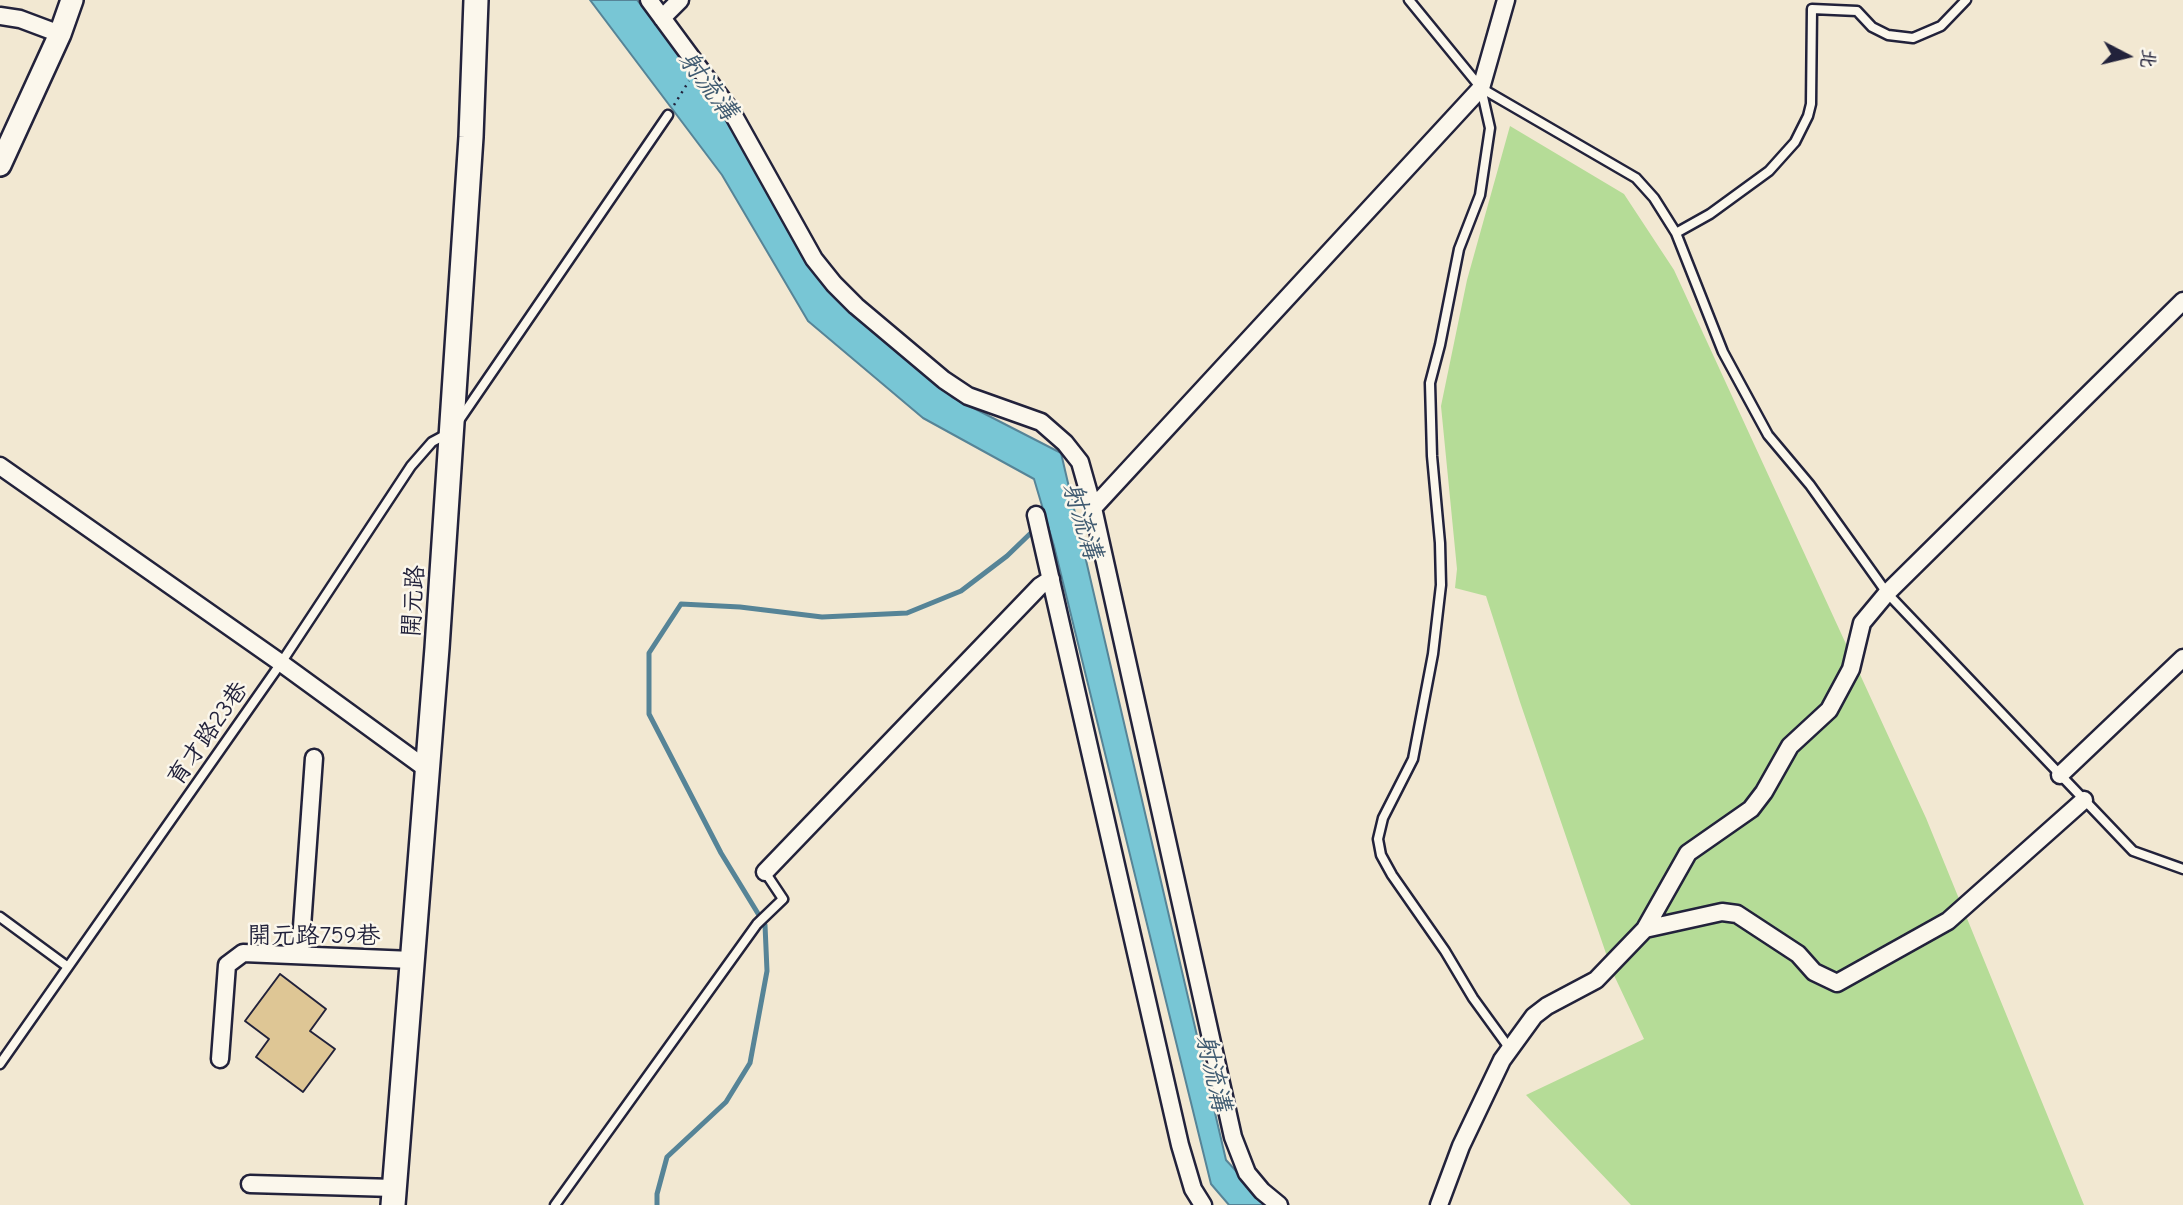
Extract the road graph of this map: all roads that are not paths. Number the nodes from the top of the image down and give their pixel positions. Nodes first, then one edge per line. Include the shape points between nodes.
1 (72, 0) edge
2 (477, 0) edge
3 (649, 0) edge
4 (680, 0) edge
5 (1409, 0) edge
6 (1506, 0) edge
7 (1966, 0) edge
8 (1812, 5) edge
9 (0, 16) edge
10 (662, 18) junction
11 (60, 34) junction
12 (1481, 88) junction
13 (668, 115) road end
14 (0, 164) edge
15 (1676, 233) junction
16 (2183, 300) edge
17 (452, 432) junction
18 (0, 466) edge
19 (1093, 508) junction
20 (1036, 516) dead end
21 (1051, 579) junction
22 (1887, 593) junction
23 (2183, 658) edge
24 (281, 663) junction
25 (314, 758) dead end
26 (428, 770) junction
27 (2060, 775) junction
28 (2084, 800) junction
29 (2183, 869) edge
30 (765, 872) joint
31 (0, 917) edge
32 (1645, 929) junction
33 (300, 955) junction
34 (412, 961) junction
35 (68, 967) junction
36 (1510, 1049) junction
37 (219, 1059) dead end
38 (0, 1063) edge
39 (250, 1184) dead end
40 (394, 1197) edge
41 (555, 1205) edge
42 (1203, 1205) edge
43 (1279, 1205) edge
44 (1439, 1205) edge

1 - 11 street
2 - 17 main road, 開元路
3 - 10 street
4 - 10 street
5 - 12 lane
6 - 12 street
7 - 8 lane via 1941,26 1913,38 1888,35 1872,27 1857,10
8 - 15 lane via 1811,104 1795,142 1769,171
9 - 11 street
10 - 19 street via 733,114 814,259 834,284 944,380 968,396 1041,422 1080,462
11 - 14 street
12 - 15 lane via 1636,178
12 - 19 street
12 - 36 lane via 1490,128 1480,195 1459,249 1430,383 1441,585 1433,654 1413,759 1383,818 1378,839 1392,874
13 - 17 lane
15 - 22 lane via 1724,352 1768,435
16 - 22 street
17 - 24 lane, 育才路23巷 via 432,442 411,466
17 - 26 main road, 開元路
18 - 24 street
19 - 43 street via 1233,1136 1247,1173
20 - 21 street
21 - 30 street
21 - 42 street via 1180,1145 1193,1189
22 - 27 lane
22 - 32 street via 1862,623 1851,669 1829,710 1790,746 1751,809 1688,853
23 - 27 street
24 - 26 street
24 - 35 lane, 育才路23巷
25 - 33 street
26 - 34 main road, 開元路
27 - 28 lane
28 - 29 lane via 2133,851
28 - 32 street via 1948,921 1837,983 1814,972 1798,954 1737,914 1721,912
30 - 41 lane via 783,899 757,924
31 - 35 lane
32 - 36 street via 1596,980 1534,1016
33 - 34 street, 開元路759巷
33 - 37 street, 開元路759巷 via 243,953 227,965
34 - 40 main road, 開元路
35 - 38 lane, 育才路23巷
36 - 44 street via 1461,1146
39 - 40 street

